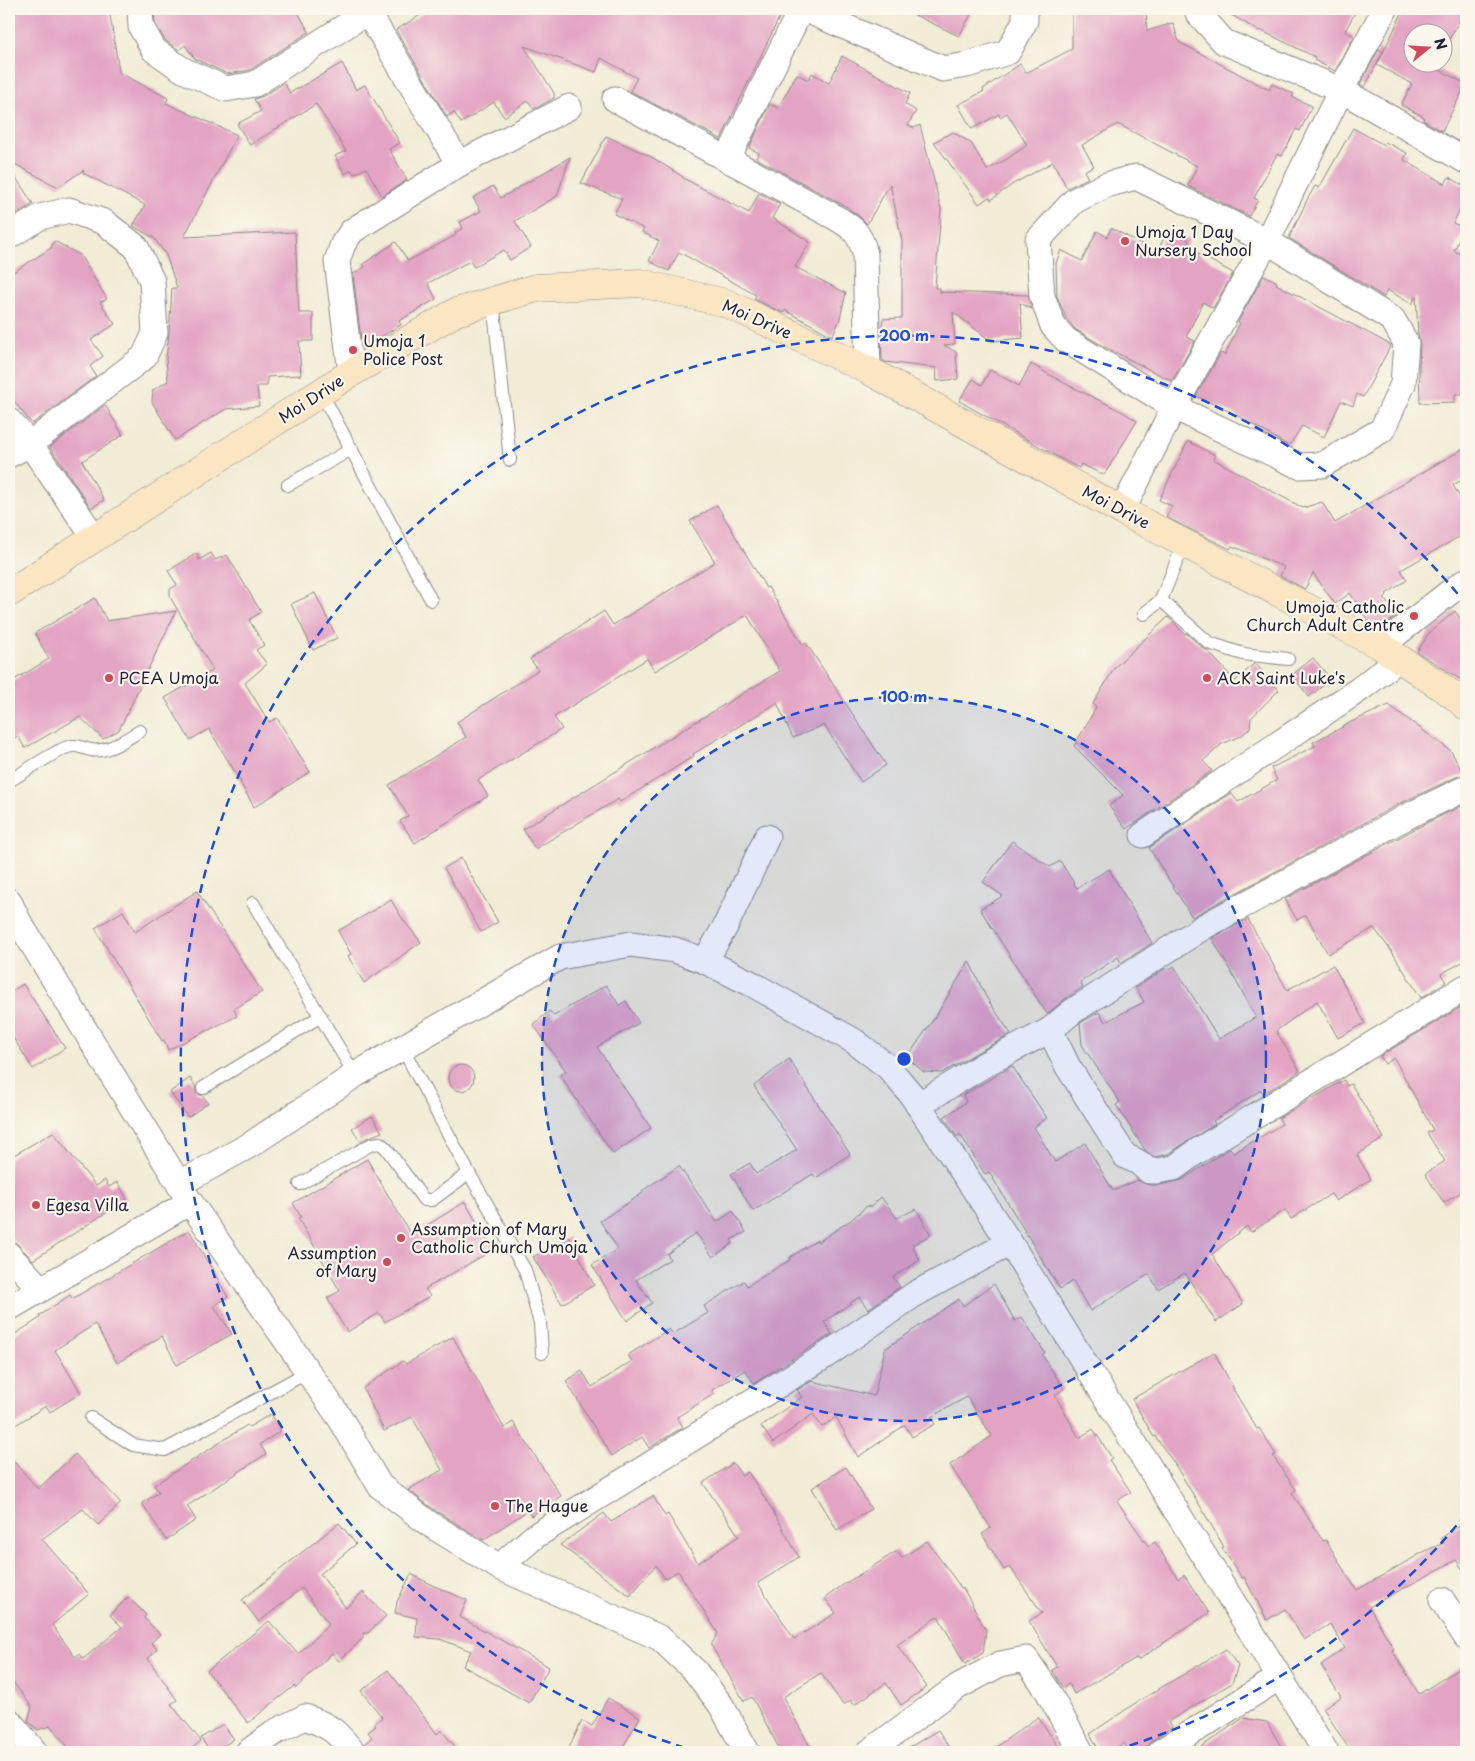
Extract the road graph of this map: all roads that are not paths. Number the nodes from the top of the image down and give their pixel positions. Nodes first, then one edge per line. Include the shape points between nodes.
1 (140, 9) edge
2 (803, 9) edge
3 (1025, 9) edge
4 (1197, 9) edge
5 (1385, 9) edge
6 (368, 10) edge
7 (1341, 90) junction
8 (615, 99) dead end
9 (569, 107) dead end
10 (727, 160) junction
11 (1466, 161) edge
12 (459, 164) junction
13 (9, 236) edge
14 (1267, 241) junction
15 (494, 300) junction
16 (868, 370) junction
17 (351, 373) junction
18 (321, 392) junction
19 (1174, 407) junction
20 (9, 421) edge
21 (352, 449) junction
22 (19, 450) edge
23 (510, 460) dead end
24 (288, 485) dead end
25 (1122, 511) junction
26 (94, 537) junction
27 (1184, 543) junction
28 (1466, 582) edge
29 (9, 594) edge
30 (431, 600) dead end
31 (1161, 600) junction
32 (1144, 614) dead end
33 (1390, 652) junction
34 (1288, 659) dead end
35 (1466, 706) edge
36 (140, 731) dead end
37 (9, 781) edge
38 (1466, 789) edge
39 (1143, 835) dead end
40 (767, 837) dead end
41 (253, 904) dead end
42 (12, 917) edge
43 (705, 961) junction
44 (1466, 987) edge
45 (321, 1016) junction
46 (1050, 1030) junction
47 (402, 1048) junction
48 (355, 1075) junction
49 (203, 1088) dead end
50 (918, 1105) junction
51 (469, 1172) junction
52 (300, 1184) dead end
53 (185, 1193) junction
54 (1010, 1243) junction
55 (9, 1255) edge
56 (41, 1289) junction
57 (9, 1308) edge
58 (542, 1353) dead end
59 (308, 1372) junction
60 (91, 1418) dead end
61 (499, 1567) junction
62 (1442, 1600) dead end
63 (1466, 1637) edge
64 (1280, 1677) junction
65 (9, 1721) edge
66 (35, 1752) edge
67 (248, 1752) edge
68 (353, 1752) edge
69 (747, 1752) edge
70 (869, 1752) edge
71 (1081, 1752) edge
72 (1160, 1752) edge
73 (1326, 1752) edge

1 - 6 street via 141,27 154,50 183,70 226,89 255,84
2 - 3 street via 944,69 1008,52 1025,21
2 - 10 street
4 - 7 street via 1224,42
5 - 7 street
6 - 12 street
7 - 11 street
7 - 14 street
8 - 10 street
9 - 12 street
10 - 16 street via 833,216 859,236 866,268
12 - 17 street via 352,231 343,244 337,261
13 - 22 street via 40,217 69,210 104,222 136,247 152,282 155,333 144,358
14 - 19 street
14 - 19 street via 1393,320 1406,343 1403,384 1382,430 1322,465 1299,466
14 - 19 street via 1136,177 1106,185 1074,201 1038,240 1042,296 1053,326 1066,340
15 - 16 street, Moi Drive via 536,288 640,283 726,303
15 - 17 street, Moi Drive via 456,312
15 - 23 lane
16 - 25 street, Moi Drive
17 - 18 street, Moi Drive
18 - 21 lane
18 - 26 street, Moi Drive
19 - 25 street
20 - 22 street
21 - 24 lane
21 - 30 lane
22 - 26 street
25 - 27 street, Moi Drive
26 - 29 street, Moi Drive
27 - 31 lane
27 - 33 street, Moi Drive
28 - 33 street via 1450,592
31 - 32 lane
31 - 34 lane via 1209,643 1243,654
33 - 35 street, Moi Drive
33 - 39 street via 1360,689
36 - 37 lane via 101,751 78,746 65,748
38 - 46 street via 1408,816 1204,926 1073,1011
40 - 43 street via 725,927
41 - 45 lane
42 - 53 street
43 - 47 street via 675,950 631,944 560,957
43 - 50 street via 854,1042 888,1067
44 - 46 street via 1174,1168 1157,1171 1149,1171 1125,1156 1068,1067
45 - 48 lane
45 - 49 lane
46 - 50 street
47 - 48 street
47 - 51 lane
48 - 53 street
50 - 54 street
51 - 52 lane via 432,1200 424,1200 380,1143 372,1144
51 - 58 lane via 525,1270 540,1323
53 - 56 street
53 - 59 street
54 - 61 street via 915,1294 825,1356 535,1536
54 - 64 street
55 - 56 street
56 - 57 street
59 - 60 lane via 165,1450 134,1446
59 - 61 street via 380,1486 428,1523
61 - 69 street via 660,1638 695,1671 721,1705
62 - 63 street
64 - 72 street
64 - 73 street
65 - 66 street
67 - 68 street via 277,1731 305,1717 338,1733
70 - 71 street via 957,1687 1000,1664 1026,1659

